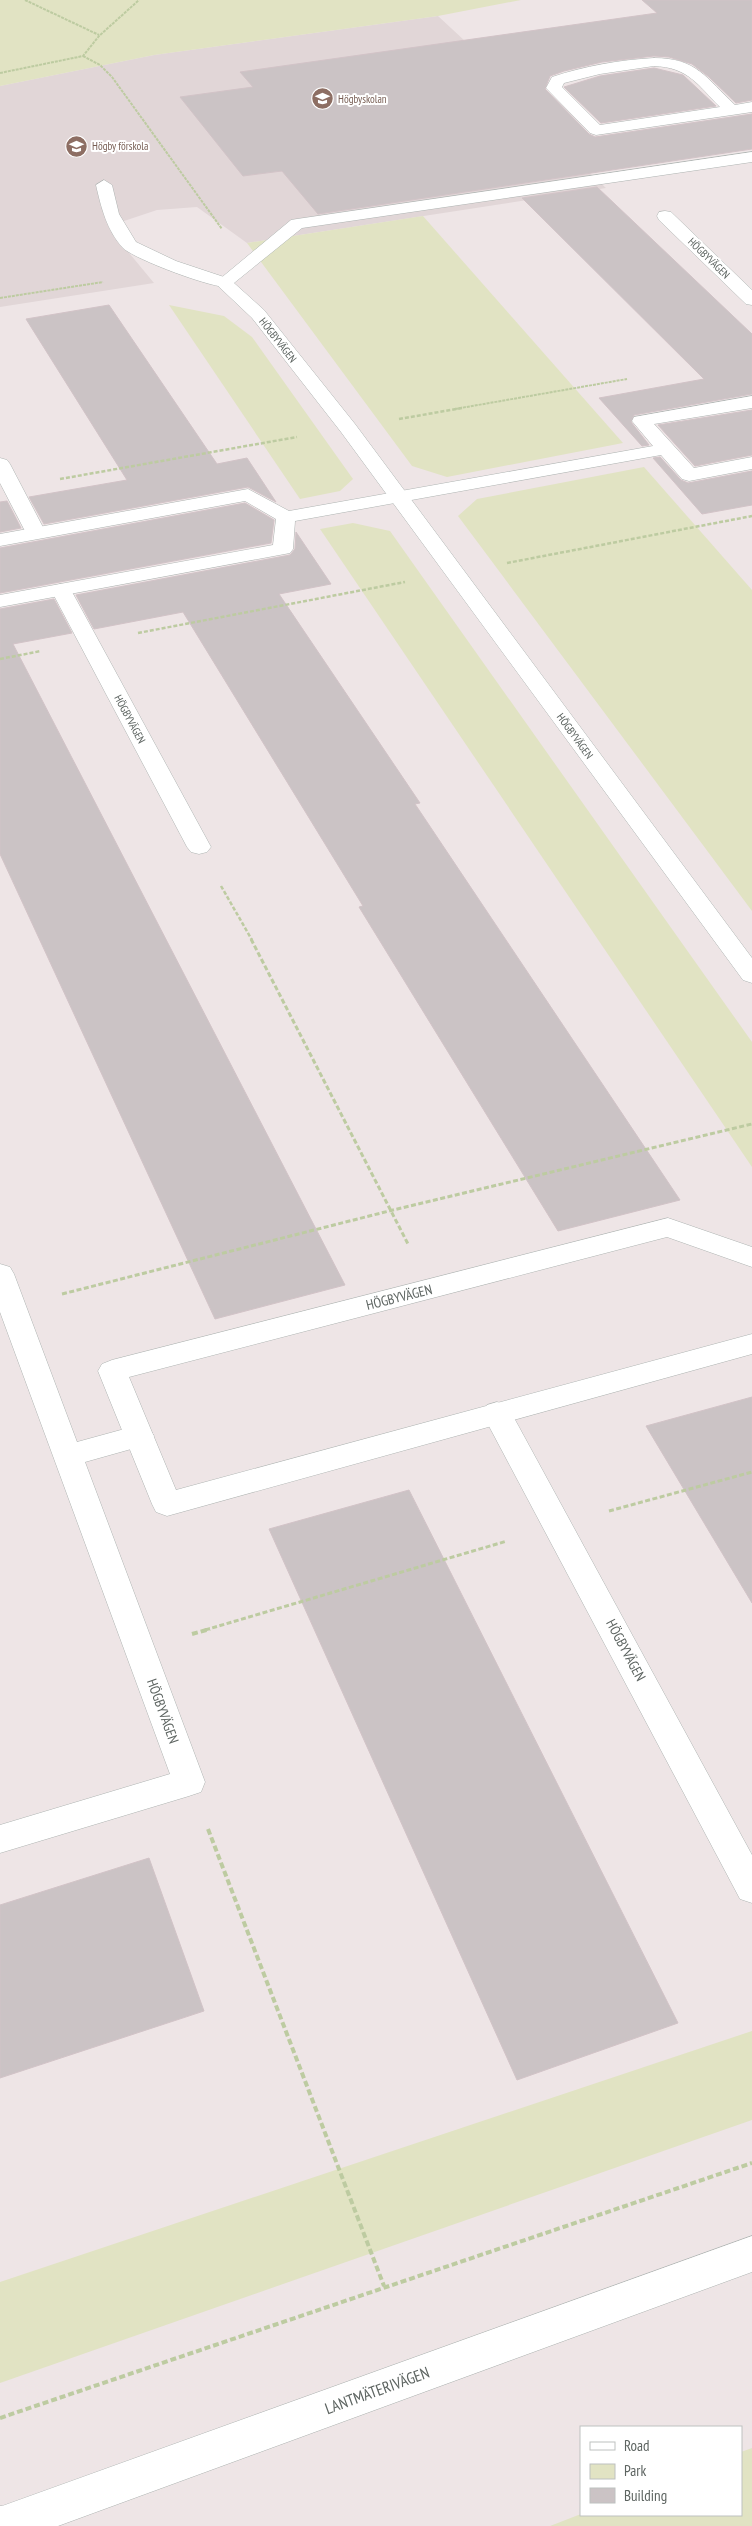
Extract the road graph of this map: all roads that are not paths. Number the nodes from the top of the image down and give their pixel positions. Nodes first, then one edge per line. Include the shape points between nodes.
1 (752, 107) edge
2 (732, 110) junction
3 (752, 157) edge
4 (104, 185) dead end
5 (666, 216) dead end
6 (224, 283) junction
7 (752, 300) edge
8 (752, 402) edge
9 (665, 449) junction
10 (752, 463) edge
11 (0, 464) edge
12 (398, 498) junction
13 (286, 517) junction
14 (36, 534) junction
15 (0, 540) edge
16 (61, 590) junction
17 (0, 601) edge
18 (199, 848) road end
19 (752, 975) edge
20 (752, 1257) edge
21 (0, 1274) edge
22 (752, 1344) edge
23 (497, 1413) junction
24 (139, 1436) junction
25 (69, 1455) junction
26 (0, 1839) edge
27 (752, 1888) edge
28 (752, 2254) edge
29 (2, 2526) edge

1 - 2 street
2 - 2 street via 596,130 554,88 557,80 580,72 658,62 678,64
3 - 6 street via 297,224
4 - 6 street via 111,214 130,245 170,265
5 - 7 street, HÖGBYVÄGEN
6 - 12 street, HÖGBYVÄGEN via 258,314 348,428
8 - 9 street via 641,421
9 - 10 street via 689,476
9 - 12 street
11 - 14 street
12 - 13 street
12 - 19 street, HÖGBYVÄGEN
13 - 14 street via 248,495
13 - 16 street via 283,549
14 - 15 street
16 - 17 street
16 - 18 street, HÖGBYVÄGEN
20 - 24 street, HÖGBYVÄGEN via 668,1227 112,1371
21 - 25 street, HÖGBYVÄGEN
22 - 23 street, HÖGBYVÄGEN
23 - 24 street, HÖGBYVÄGEN via 167,1504
23 - 27 street, HÖGBYVÄGEN
24 - 25 street
25 - 26 street, HÖGBYVÄGEN via 189,1782
28 - 29 street, LANTMÄTERIVÄGEN

